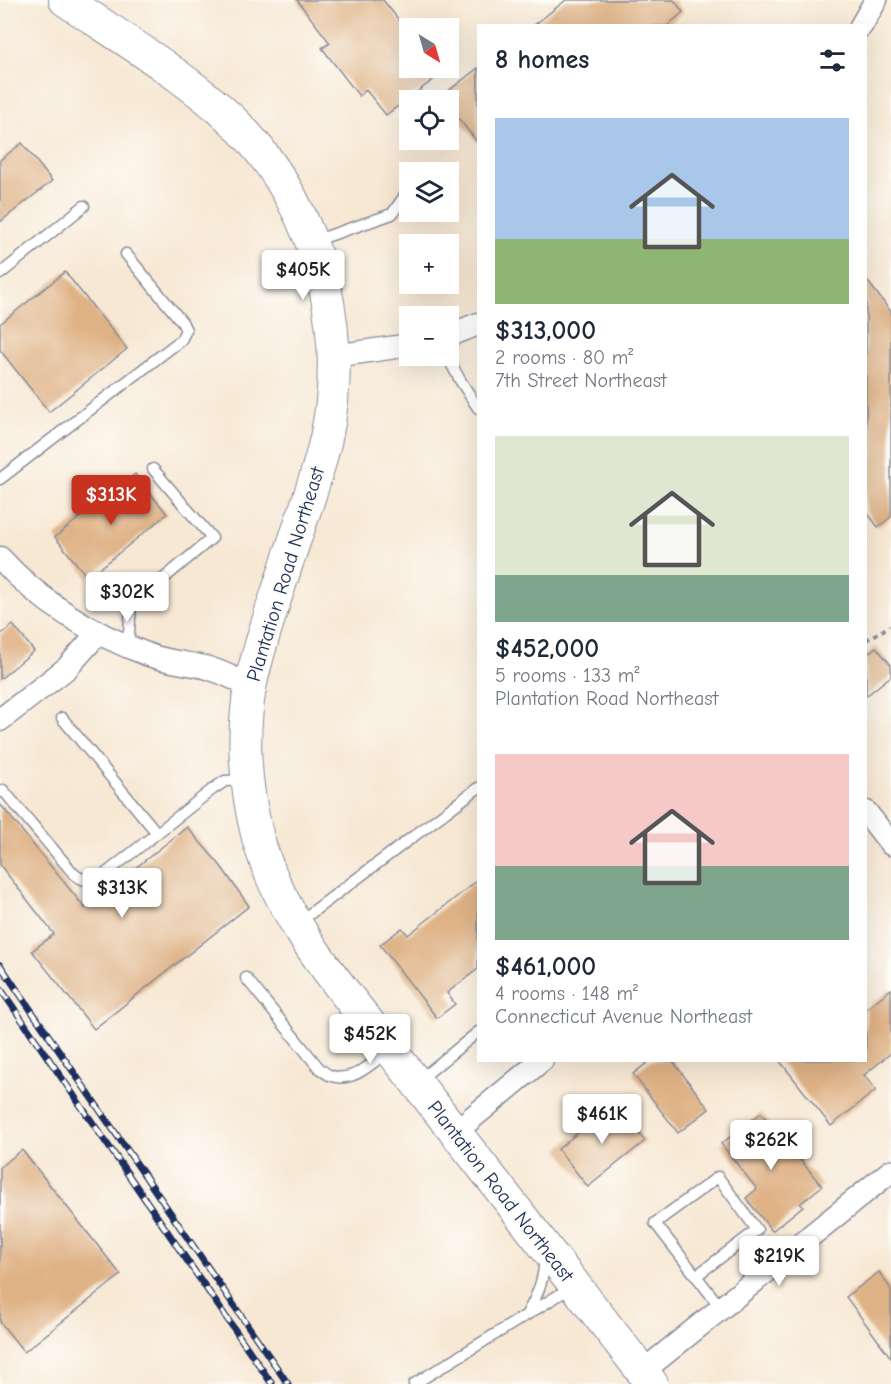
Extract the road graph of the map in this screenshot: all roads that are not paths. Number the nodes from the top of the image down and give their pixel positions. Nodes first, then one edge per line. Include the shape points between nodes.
1 (65, 0) edge
2 (876, 0) edge
3 (862, 24) edge
4 (399, 204) edge
5 (84, 206) dead end
6 (311, 242) junction
7 (126, 254) dead end
8 (0, 274) edge
9 (477, 324) edge
10 (459, 332) edge
11 (399, 347) edge
12 (334, 356) junction
13 (452, 366) edge
14 (477, 406) edge
15 (153, 469) dead end
16 (0, 479) edge
17 (0, 558) edge
18 (98, 633) junction
19 (128, 646) junction
20 (250, 686) junction
21 (62, 718) dead end
22 (0, 720) edge
23 (248, 780) junction
24 (477, 789) edge
25 (0, 792) edge
26 (867, 813) edge
27 (157, 832) junction
28 (891, 844) edge
29 (296, 924) junction
30 (246, 978) dead end
31 (477, 1033) edge
32 (390, 1050) junction
33 (540, 1062) edge
34 (416, 1083) junction
35 (455, 1132) junction
36 (891, 1171) edge
37 (540, 1240) junction
38 (696, 1276) junction
39 (575, 1285) junction
40 (721, 1308) junction
41 (526, 1315) junction
42 (647, 1378) edge
43 (414, 1384) edge

1 - 6 street, Plantation Road Northeast via 224,112 275,173 298,210
2 - 3 street
4 - 6 lane via 392,214
5 - 8 lane
6 - 12 street, Plantation Road Northeast via 331,316
7 - 16 lane via 182,322 186,330 181,340
9 - 10 street
11 - 12 street
12 - 20 street, Plantation Road Northeast via 326,438
13 - 14 lane
15 - 19 lane via 212,538 131,606
17 - 18 street via 51,605
18 - 19 street
18 - 22 street via 67,668
19 - 20 street via 151,656 210,669
20 - 23 street, Plantation Road Northeast via 246,724
21 - 27 lane
23 - 27 lane via 225,781
23 - 29 street, Plantation Road Northeast via 260,842 275,884
24 - 29 lane
25 - 27 lane via 3,790 83,881 100,878
26 - 28 street
29 - 32 street, Plantation Road Northeast via 334,981
30 - 32 lane via 319,1068 332,1076 356,1074
31 - 34 lane
32 - 34 street, Plantation Road Northeast
33 - 35 street
34 - 35 street, Plantation Road Northeast
35 - 37 street, Plantation Road Northeast
36 - 40 street
37 - 39 street, Plantation Road Northeast
37 - 41 lane via 544,1267 537,1295
38 - 38 lane via 655,1223 718,1178 757,1230
38 - 40 lane
39 - 41 lane
39 - 42 street, Plantation Road Northeast
40 - 42 street
41 - 43 lane

